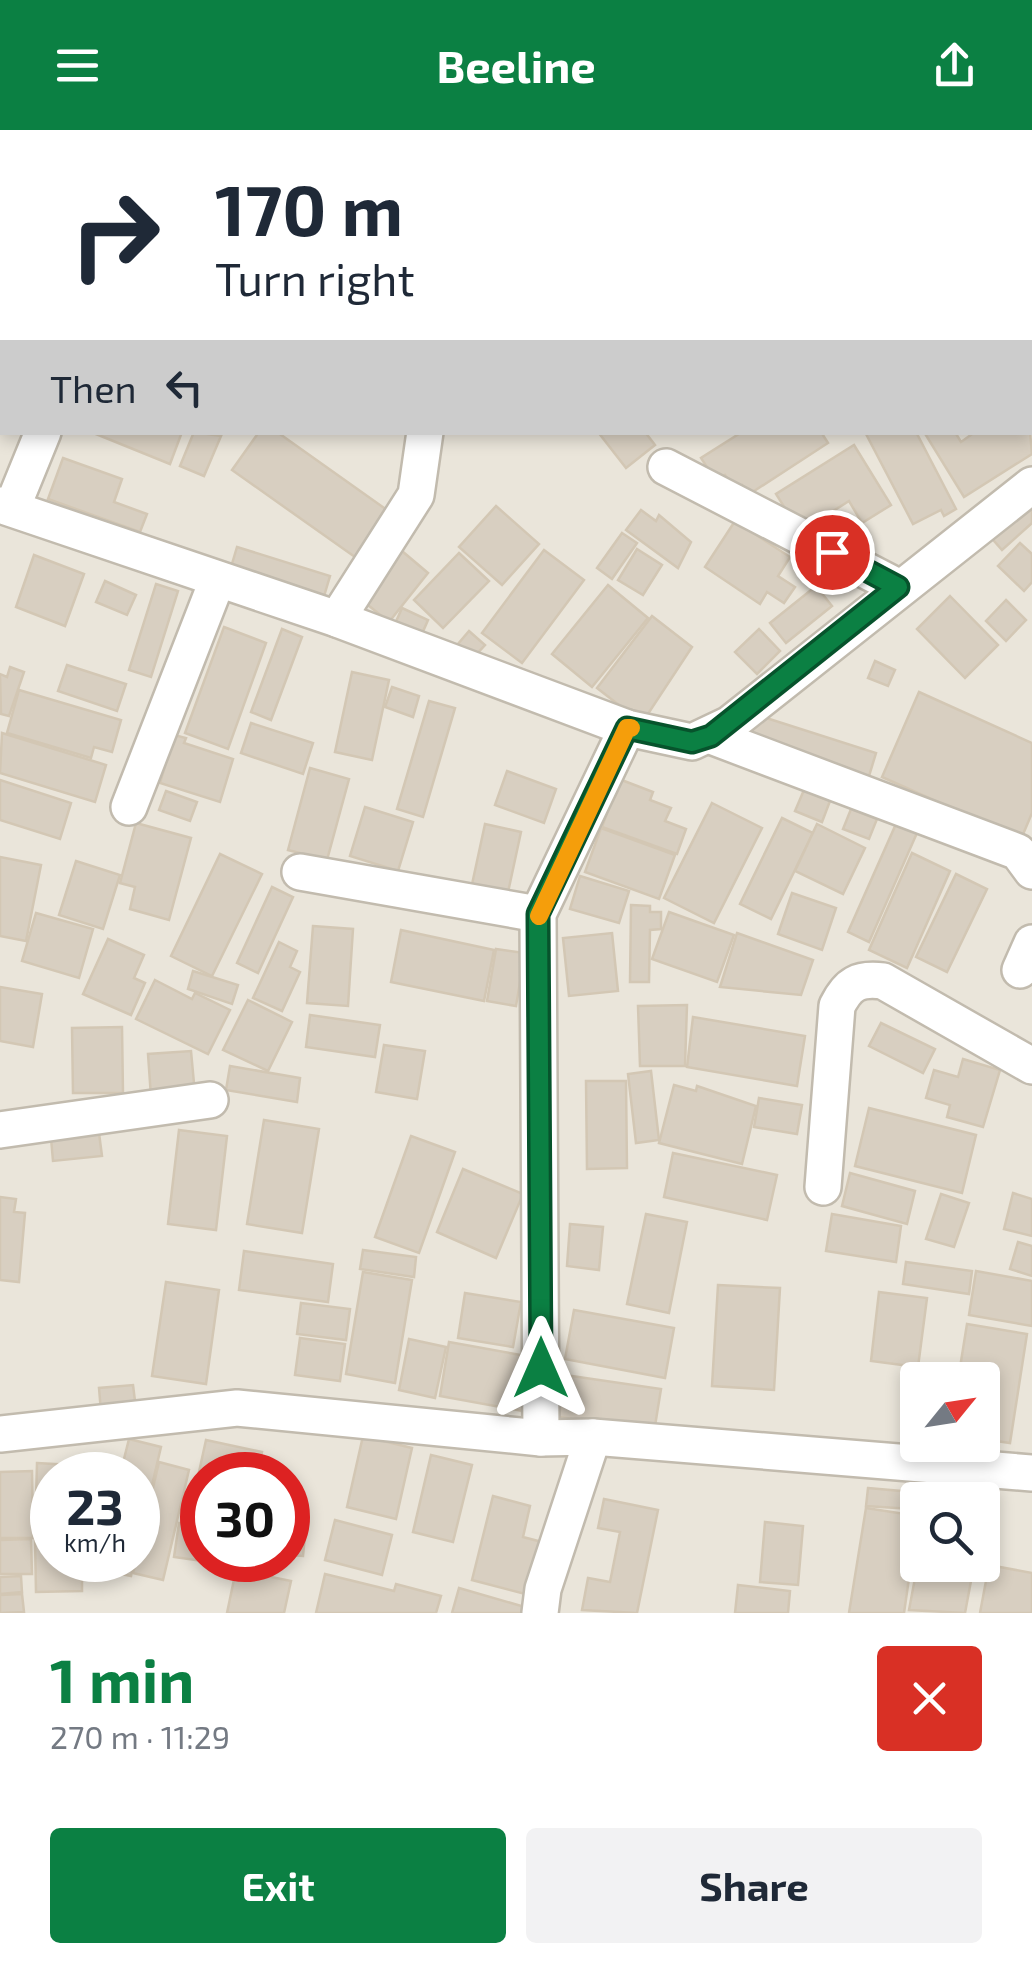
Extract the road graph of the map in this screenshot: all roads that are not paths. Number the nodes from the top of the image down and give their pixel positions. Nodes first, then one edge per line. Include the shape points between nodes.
1 (42, 435) edge
2 (426, 435) edge
3 (666, 467) dead end
4 (1032, 485) edge
5 (6, 507) edge
6 (217, 581) junction
7 (898, 587) junction
8 (336, 618) junction
9 (627, 728) junction
10 (711, 736) junction
11 (129, 807) dead end
12 (1032, 870) edge
13 (300, 872) dead end
14 (538, 914) junction
15 (1032, 1066) edge
16 (210, 1100) dead end
17 (0, 1130) edge
18 (823, 1187) dead end
19 (0, 1434) edge
20 (593, 1437) junction
21 (541, 1438) junction
22 (1032, 1472) edge
23 (540, 1613) edge

1 - 5 street
2 - 8 street via 416,495
3 - 7 street
4 - 7 street
5 - 6 street
6 - 8 street
6 - 11 street
7 - 10 street
8 - 9 street
9 - 10 street via 692,742
9 - 14 street
10 - 12 street via 1018,852
13 - 14 street
14 - 21 street
15 - 18 street via 883,980 863,979 846,988 837,1006
16 - 17 street
19 - 21 street via 237,1408
20 - 21 street
20 - 22 street
20 - 23 street

